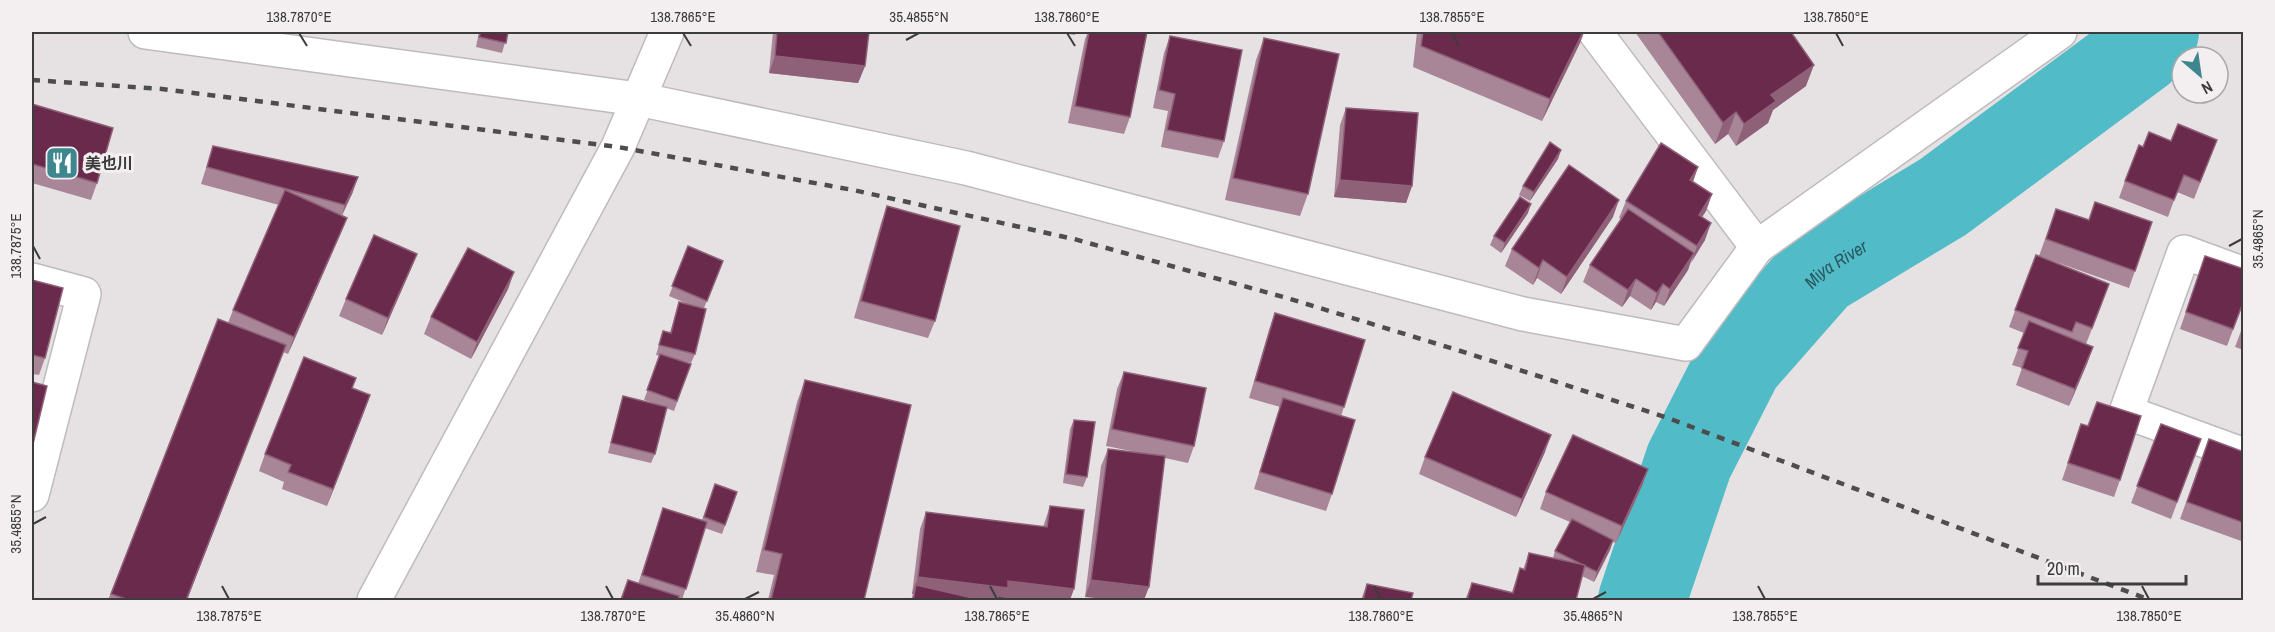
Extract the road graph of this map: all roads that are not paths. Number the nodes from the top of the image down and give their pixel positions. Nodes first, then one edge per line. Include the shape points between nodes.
1 (145, 32) edge
2 (667, 32) edge
3 (1595, 32) edge
4 (2044, 36) edge
5 (638, 99) junction
6 (1757, 247) junction
7 (2244, 274) edge
8 (32, 280) edge
9 (2244, 454) edge
10 (32, 495) edge
11 (374, 600) edge

1 - 5 street
2 - 5 street
3 - 6 street
4 - 6 street
5 - 6 street via 966,168 1523,315 1686,344
5 - 11 street via 618,147
7 - 9 street via 2184,252 2126,412
8 - 10 street via 84,294

